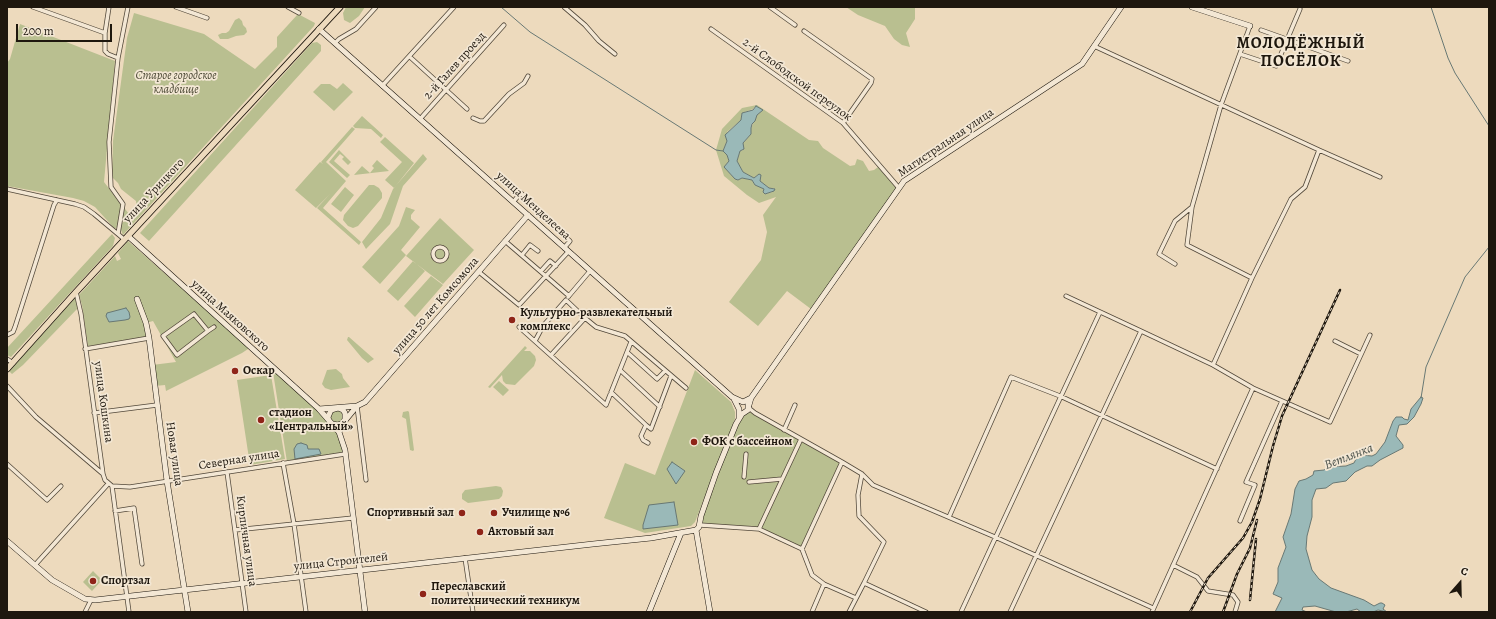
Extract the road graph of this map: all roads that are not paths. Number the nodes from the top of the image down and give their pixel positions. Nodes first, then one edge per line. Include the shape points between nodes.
1 (33, 7) edge
2 (109, 7) edge
3 (128, 7) edge
4 (176, 7) edge
5 (288, 7) edge
6 (340, 7) edge
7 (376, 7) edge
8 (454, 7) edge
9 (564, 7) edge
10 (770, 7) edge
11 (1121, 7) edge
12 (1192, 7) edge
13 (1300, 9) dead end
14 (299, 13) dead end
15 (207, 18) dead end
16 (504, 25) dead end
17 (796, 25) dead end
18 (1250, 26) joint
19 (319, 29) junction
20 (711, 29) dead end
21 (1261, 30) dead end
22 (804, 31) dead end
23 (106, 33) junction
24 (1287, 40) junction
25 (335, 44) junction
26 (1094, 46) junction
27 (615, 54) dead end
28 (1240, 54) junction
29 (410, 57) junction
30 (118, 58) junction
31 (1348, 62) dead end
32 (528, 76) dead end
33 (382, 86) junction
34 (446, 90) junction
35 (1221, 105) junction
36 (467, 109) dead end
37 (473, 118) dead end
38 (420, 119) junction
39 (843, 123) junction
40 (1319, 150) junction
41 (1380, 177) dead end
42 (899, 188) junction
43 (7, 189) edge
44 (57, 200) junction
45 (513, 202) junction
46 (1192, 207) junction
47 (534, 208) junction
48 (528, 215) junction
49 (118, 234) junction
50 (126, 238) junction
51 (506, 241) junction
52 (566, 250) junction
53 (538, 251) dead end
54 (447, 254) joint
55 (522, 255) junction
56 (1175, 264) dead end
57 (556, 266) junction
58 (541, 271) junction
59 (590, 271) junction
60 (479, 272) junction
61 (547, 276) junction
62 (1252, 278) junction
63 (76, 292) junction
64 (1066, 296) dead end
65 (568, 298) junction
66 (137, 299) dead end
67 (1100, 312) junction
68 (586, 318) junction
69 (214, 327) dead end
70 (519, 327) dead end
71 (208, 331) junction
72 (1141, 331) junction
73 (196, 334) dead end
74 (7, 335) edge
75 (1370, 335) dead end
76 (149, 338) junction
77 (199, 338) junction
78 (190, 339) dead end
79 (536, 341) junction
80 (631, 342) junction
81 (1334, 342) dead end
82 (193, 343) junction
83 (184, 344) dead end
84 (186, 348) junction
85 (85, 349) junction
86 (627, 352) junction
87 (1361, 354) junction
88 (551, 355) junction
89 (7, 359) edge
90 (13, 363) junction
91 (1213, 365) junction
92 (7, 369) edge
93 (620, 370) junction
94 (664, 371) junction
95 (671, 376) junction
96 (7, 386) edge
97 (686, 388) dead end
98 (1253, 388) junction
99 (611, 392) junction
100 (1060, 396) junction
101 (733, 398) junction
102 (752, 398) junction
103 (1282, 401) junction
104 (743, 402) junction
105 (157, 405) junction
106 (795, 405) dead end
107 (356, 406) junction
108 (749, 406) junction
109 (660, 407) junction
110 (338, 408) junction
111 (739, 408) junction
112 (319, 410) junction
113 (94, 412) junction
114 (746, 412) junction
115 (755, 413) junction
116 (1101, 415) junction
117 (739, 418) junction
118 (329, 421) junction
119 (343, 423) junction
120 (646, 425) junction
121 (786, 431) junction
122 (339, 432) junction
123 (801, 439) junction
124 (648, 442) dead end
125 (345, 454) junction
126 (746, 454) dead end
127 (842, 462) junction
128 (283, 463) junction
129 (7, 464) edge
130 (1217, 469) junction
131 (227, 472) junction
132 (103, 474) junction
133 (862, 474) junction
134 (744, 477) dead end
135 (782, 479) junction
136 (366, 480) dead end
137 (167, 481) junction
138 (749, 482) dead end
139 (110, 485) junction
140 (61, 486) dead end
141 (115, 511) junction
142 (948, 517) junction
143 (353, 518) junction
144 (1240, 521) dead end
145 (294, 524) junction
146 (698, 528) junction
147 (759, 529) junction
148 (235, 530) junction
149 (680, 533) junction
150 (995, 537) junction
151 (7, 541) edge
152 (802, 549) junction
153 (1035, 556) junction
154 (465, 558) junction
155 (397, 560) dead end
156 (142, 564) dead end
157 (35, 565) junction
158 (1173, 565) junction
159 (398, 566) junction
160 (359, 570) junction
161 (302, 577) junction
162 (864, 583) junction
163 (242, 584) junction
164 (824, 584) junction
165 (186, 590) junction
166 (127, 597) junction
167 (856, 598) junction
168 (91, 600) junction
169 (1152, 610) edge
170 (85, 612) edge
171 (129, 612) edge
172 (188, 612) edge
173 (246, 612) edge
174 (306, 612) edge
175 (365, 612) edge
176 (473, 612) edge
177 (649, 612) edge
178 (710, 612) edge
179 (812, 612) edge
180 (849, 612) edge
181 (926, 612) edge
182 (961, 612) edge
183 (1010, 612) edge
184 (1234, 612) edge

1 - 23 street
2 - 23 street
3 - 30 street
4 - 15 street
5 - 14 street
6 - 19 main road, улица Урицкого
7 - 25 street via 356,30
8 - 29 street
9 - 27 street via 586,24 599,41
10 - 17 street
11 - 26 street, Магистральная улица
12 - 18 street
13 - 24 street
16 - 34 street, 2-й Галев проезд
18 - 28 street
19 - 25 street, улица Менделеева
19 - 50 main road, улица Урицкого
20 - 39 street, 2-й Слободской переулок
21 - 24 street
22 - 39 street via 872,79
23 - 30 street via 105,51
24 - 28 street via 1276,66
24 - 31 street
25 - 33 street, улица Менделеева
26 - 35 street
26 - 42 street, Магистральная улица via 1082,64 904,181
28 - 35 street
29 - 33 street
29 - 34 street
30 - 49 street via 109,142 111,187 123,204
32 - 37 street via 524,83 509,94 484,121
33 - 38 street, улица Менделеева
34 - 36 street
34 - 38 street, 2-й Галев проезд
35 - 40 street
35 - 46 street
38 - 45 street, улица Менделеева
39 - 42 street, 2-й Слободской переулок
40 - 41 street
40 - 62 street via 1305,187 1291,199
42 - 102 street, Магистральная улица
43 - 44 street
44 - 49 street via 84,208
44 - 74 street via 16,327
45 - 47 street via 521,193
45 - 48 street, улица Менделеева
46 - 56 street via 1175,221 1159,254
46 - 62 street via 1187,245
47 - 48 street
47 - 52 street via 570,241
48 - 51 street, улица 50 лет Комсомола
48 - 52 street, улица Менделеева
49 - 50 street
50 - 63 main road, улица Урицкого
50 - 112 street, улица Маяковского
51 - 55 street
51 - 60 street, улица 50 лет Комсомола
52 - 57 street
52 - 59 street, улица Менделеева
53 - 55 street via 530,245
54 - 54 street via 445,249 440,247 433,255 435,260 440,262
55 - 58 street
57 - 58 street via 550,261
57 - 61 street
58 - 61 street
59 - 65 street
59 - 101 street, улица Менделеева
60 - 61 street via 519,305
60 - 107 street, улица 50 лет Комсомола via 365,402
61 - 65 street
62 - 91 street
63 - 85 street, улица Кошкина
63 - 90 main road, улица Урицкого
64 - 67 street
65 - 68 street
65 - 79 street via 543,326
66 - 76 street, Новая улица
67 - 72 street
67 - 100 street
68 - 80 street via 596,326 625,334
68 - 88 street
69 - 71 street
70 - 79 street
71 - 77 street
71 - 84 street via 196,313 180,327 163,336 177,355
72 - 91 street
72 - 116 street
73 - 77 street
75 - 87 street
76 - 85 street
76 - 105 street, Новая улица
77 - 82 street
78 - 82 street
79 - 88 street
80 - 86 street
80 - 94 street
81 - 87 street
82 - 84 street
83 - 84 street
85 - 113 street, улица Кошкина
86 - 93 street
86 - 94 street via 658,379
87 - 103 street via 1330,422
88 - 99 street via 606,405
89 - 90 street
90 - 92 main road, улица Урицкого
91 - 98 street
93 - 99 street
93 - 109 street
94 - 95 street
95 - 97 street
95 - 109 street
96 - 132 street via 36,417
98 - 103 street
98 - 130 street
99 - 120 street
100 - 116 street
100 - 142 street via 1011,378
100 - 150 street
101 - 104 street
101 - 111 street
102 - 104 street
102 - 108 street, Магистральная улица
103 - 144 street via 1246,482 1254,485
104 - 108 street
104 - 111 street
105 - 113 street
105 - 137 street, Новая улица
106 - 121 street
107 - 110 street
107 - 119 street
107 - 136 street
108 - 114 street
108 - 115 street
109 - 120 street via 651,429
110 - 112 street
110 - 118 street via 329,413
110 - 119 street via 345,413
111 - 114 street
111 - 117 street
112 - 118 street, улица Маяковского
113 - 132 street, улица Кошкина
114 - 115 street
114 - 117 street
115 - 121 street
116 - 130 street
116 - 153 street
117 - 146 street via 716,473
118 - 119 street via 336,425
118 - 122 street, улица Маяковского
119 - 122 street
120 - 124 street via 641,437
121 - 123 street
122 - 125 street
123 - 127 street
123 - 135 street
125 - 128 street, Северная улица
125 - 143 street
126 - 134 street
127 - 133 street
127 - 152 street
128 - 131 street, Северная улица
128 - 145 street
129 - 140 street via 48,500
130 - 158 street
131 - 137 street, Северная улица
131 - 148 street, Кирпичная улица
132 - 139 street, улица Кошкина
133 - 142 street via 873,484
133 - 162 street via 858,494 859,516 884,542
135 - 138 street
135 - 147 street
137 - 139 street, Северная улица via 130,487
137 - 165 street, Новая улица
139 - 141 street, улица Кошкина
139 - 157 street
141 - 156 street via 134,508
141 - 166 street, улица Кошкина
142 - 150 street
143 - 145 street
143 - 160 street
145 - 148 street
145 - 161 street
146 - 147 street
146 - 149 street, улица Строителей
146 - 178 street
147 - 152 street
148 - 163 street, Кирпичная улица
149 - 154 street, улица Строителей
149 - 177 street
150 - 153 street
150 - 182 street
151 - 157 street, улица Строителей
152 - 164 street via 812,575
153 - 169 street
153 - 183 street
154 - 159 street, улица Строителей
154 - 176 street
155 - 159 street
157 - 168 street, улица Строителей via 52,580
158 - 169 street
158 - 184 street via 1197,577 1208,591 1234,596 1238,602
159 - 160 street, улица Строителей
160 - 161 street, улица Строителей
160 - 175 street
161 - 163 street, улица Строителей
161 - 174 street
162 - 167 street
162 - 181 street
163 - 165 street, улица Строителей
163 - 173 street, Кирпичная улица
164 - 167 street
164 - 179 street
165 - 166 street, улица Строителей
165 - 172 street, Новая улица
166 - 168 street, улица Строителей
166 - 171 street, улица Кошкина
167 - 180 street
168 - 170 street

